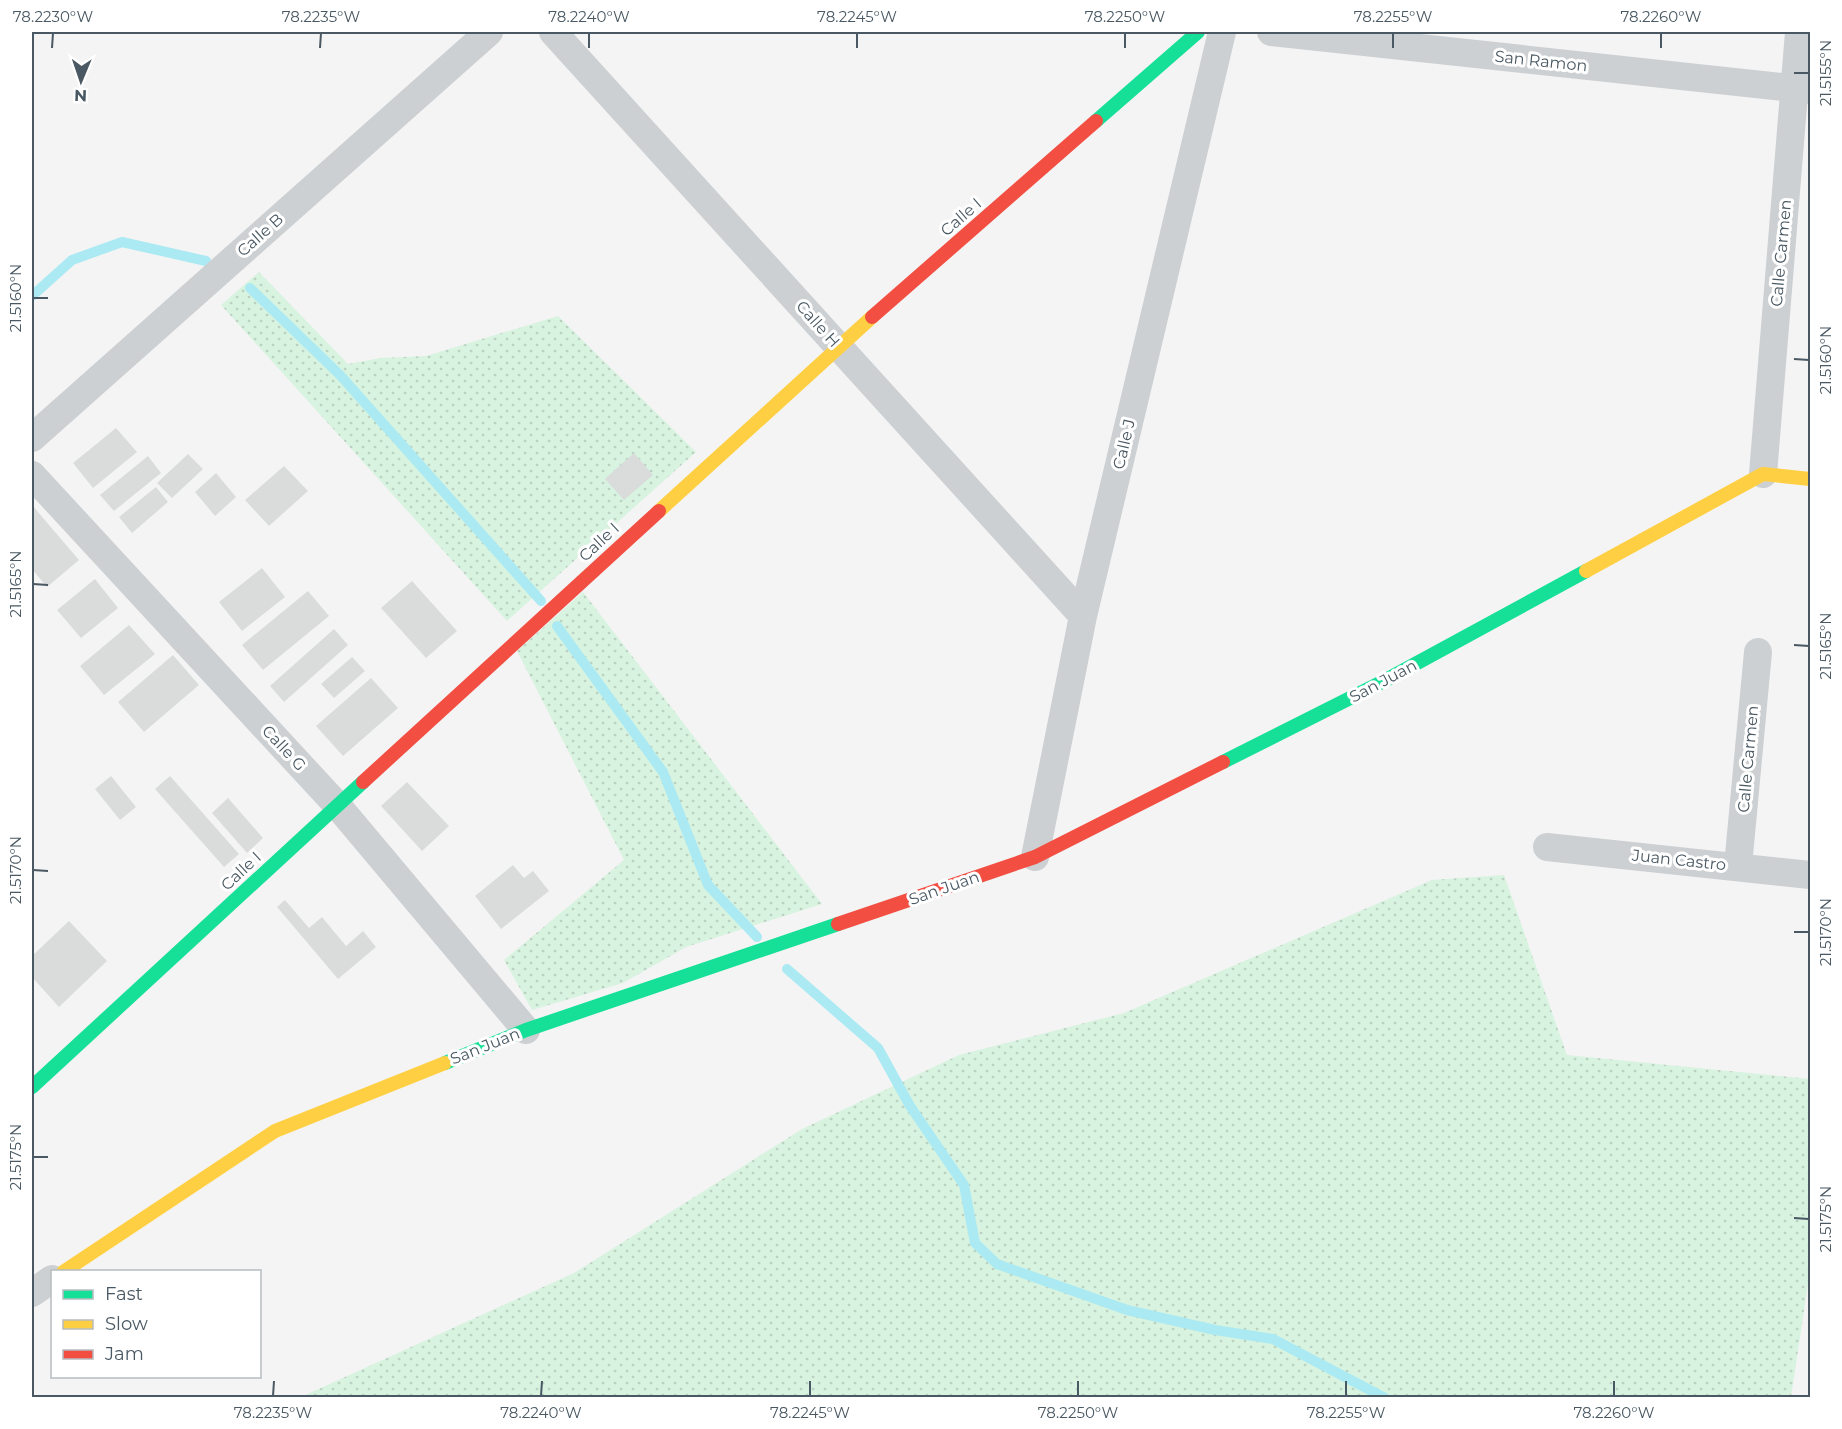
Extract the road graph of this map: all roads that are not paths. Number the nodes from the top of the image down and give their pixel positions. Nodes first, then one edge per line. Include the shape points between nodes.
1 (489, 32) edge
2 (553, 32) edge
3 (1198, 32) edge
4 (1222, 32) edge
5 (1271, 32) edge
6 (1799, 32) edge
7 (1802, 90) edge
8 (838, 346) junction
9 (32, 438) edge
10 (1763, 474) junction
11 (32, 475) edge
12 (1810, 479) edge
13 (1083, 615) junction
14 (1758, 652) dead end
15 (338, 805) junction
16 (1546, 847) dead end
17 (1035, 857) junction
18 (1738, 866) junction
19 (1810, 875) edge
20 (526, 1030) junction
21 (32, 1087) edge
22 (66, 1270) edge
23 (51, 1280) edge
24 (32, 1293) edge

1 - 9 street, Calle B
2 - 8 street, Calle H
3 - 8 street, Calle I
4 - 13 street, Calle J
5 - 7 street, San Ramon
6 - 7 street, Calle Carmen
7 - 10 street, Calle Carmen
8 - 13 street, Calle H
8 - 15 street, Calle I
10 - 12 street
10 - 17 street, San Juan via 1384,681
11 - 15 street, Calle G
13 - 17 street, Calle J
14 - 18 street, Calle Carmen
15 - 20 street, Calle G
15 - 21 street, Calle I
16 - 18 street, Juan Castro
17 - 20 street, San Juan
18 - 19 street, Juan Castro
20 - 22 street, San Juan via 275,1131
23 - 24 street

